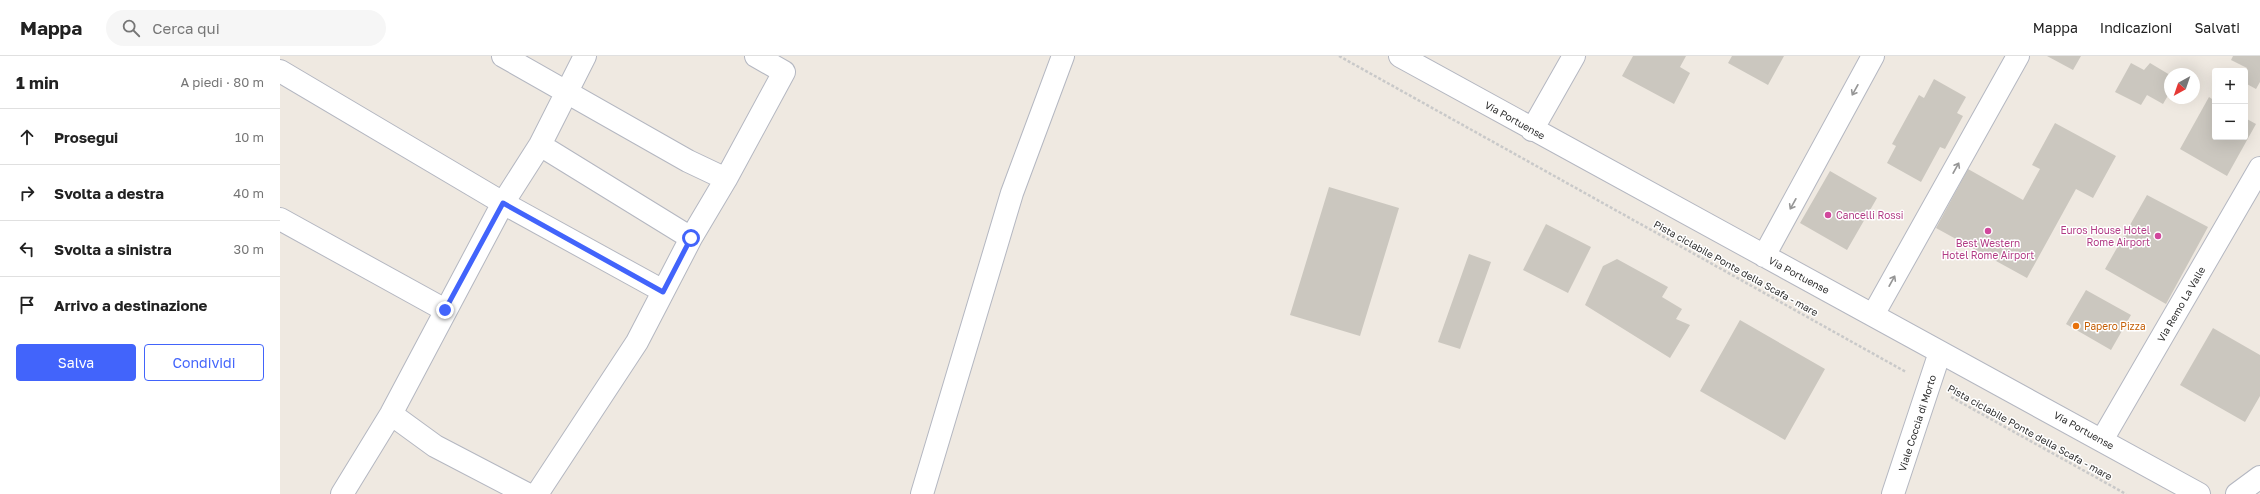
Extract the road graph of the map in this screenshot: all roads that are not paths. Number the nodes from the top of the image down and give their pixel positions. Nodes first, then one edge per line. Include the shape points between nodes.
1 (503, 56) edge
2 (585, 56) edge
3 (756, 56) edge
4 (1063, 56) edge
5 (1400, 56) edge
6 (1574, 56) edge
7 (1874, 56) edge
8 (2018, 56) edge
9 (280, 71) edge
10 (568, 92) junction
11 (1532, 130) junction
12 (540, 145) junction
13 (2260, 168) edge
14 (726, 179) junction
15 (503, 203) junction
16 (280, 219) edge
17 (691, 238) junction
18 (1764, 256) junction
19 (663, 292) junction
20 (445, 310) junction
21 (1873, 315) junction
22 (1940, 352) junction
23 (391, 414) junction
24 (2102, 440) junction
25 (2260, 477) edge
26 (342, 494) edge
27 (527, 494) edge
28 (537, 494) edge
29 (922, 494) edge
30 (1893, 494) edge
31 (2199, 494) edge
32 (2237, 494) edge

1 - 10 street
2 - 10 street
3 - 14 street via 784,72
4 - 29 street via 1012,194
5 - 11 street, Via Portuense
6 - 11 street
7 -> 18 street
21 -> 8 street
9 - 15 street
10 - 12 street
10 - 14 street via 688,161
11 - 18 street, Via Portuense
12 - 15 street
12 - 17 street
13 - 24 street, Via Remo La Valle
14 - 17 street
15 - 19 street
15 - 20 street
16 - 20 street
17 - 19 street
18 - 21 street, Via Portuense
19 - 28 street via 637,342
20 - 23 street
21 - 22 street, Via Portuense
22 - 24 street, Via Portuense
22 - 30 street, Viale Coccia di Morto
23 - 26 street
23 - 27 street via 435,446
24 - 31 street, Via Portuense
25 - 32 street

